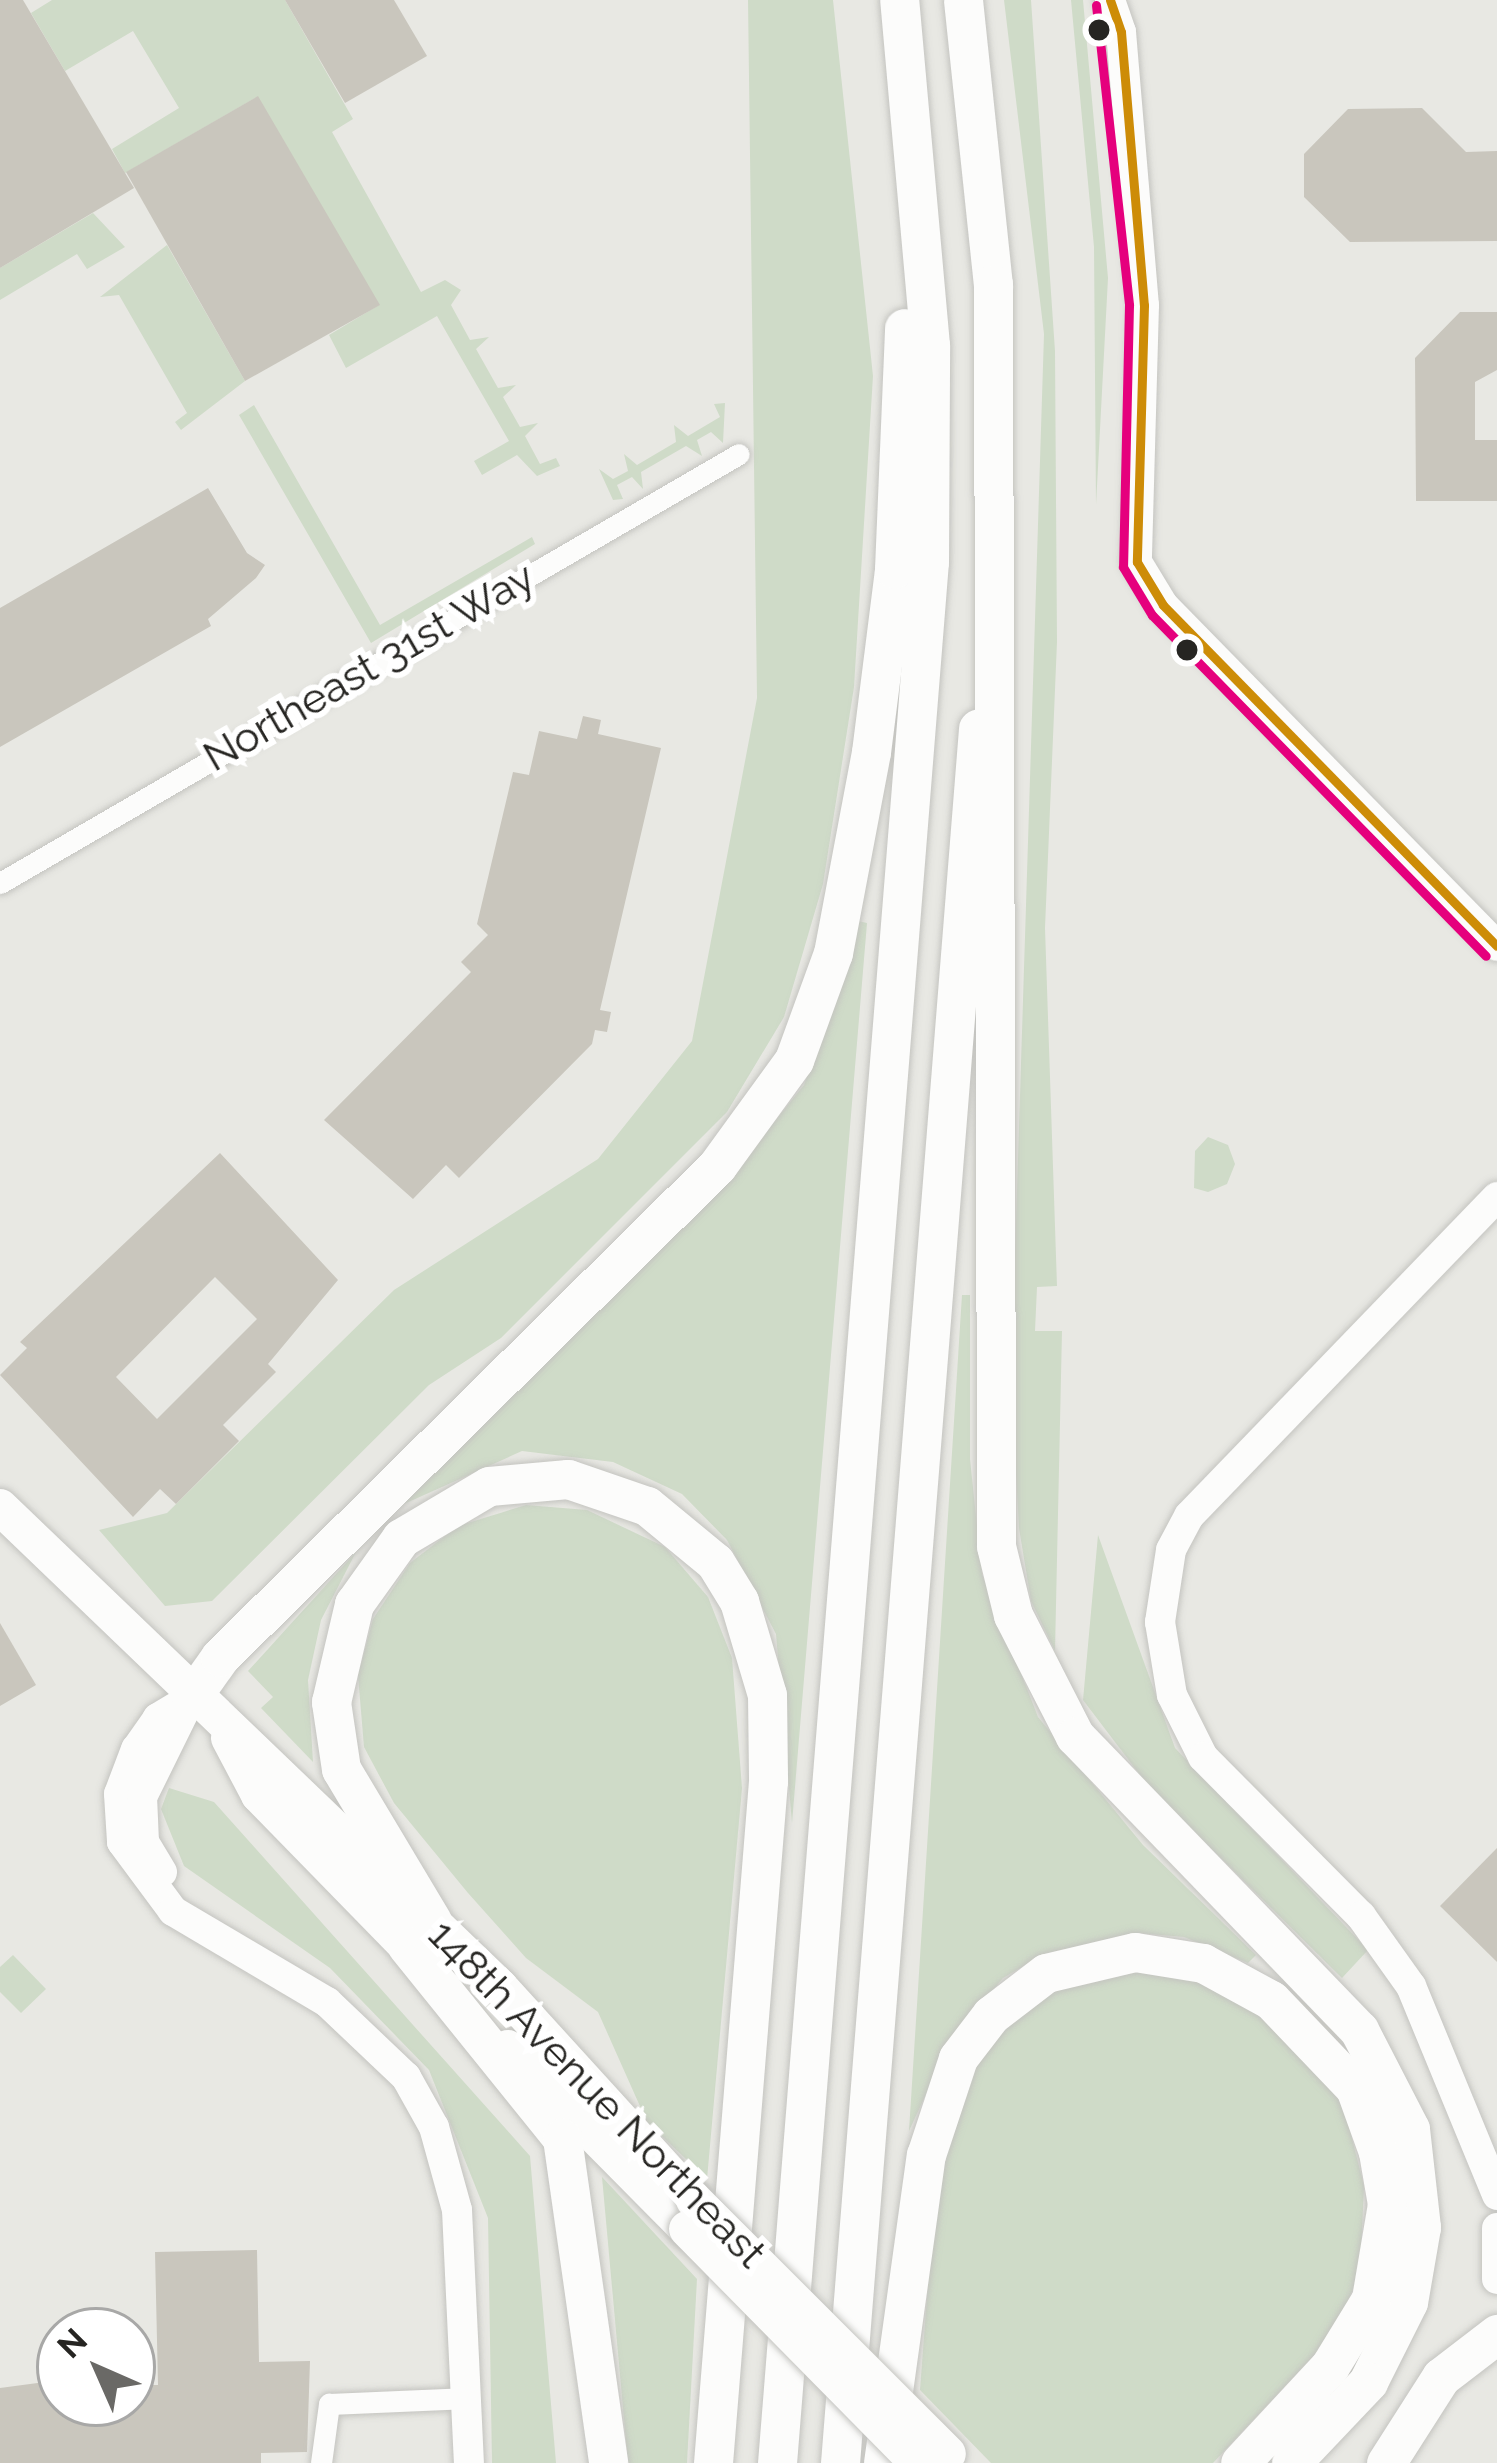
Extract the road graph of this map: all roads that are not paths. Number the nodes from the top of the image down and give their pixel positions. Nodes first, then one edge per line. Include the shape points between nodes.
1 (899, 0) edge
2 (963, 0) edge
3 (1110, 0) edge
4 (1128, 0) edge
5 (1121, 32) junction
6 (914, 125) junction
7 (739, 454) dead end
8 (995, 501) junction
9 (0, 883) edge
10 (1497, 946) edge
11 (1497, 1197) edge
12 (0, 1508) edge
13 (191, 1698) junction
14 (419, 1934) junction
15 (1471, 2122) junction
16 (1497, 2143) edge
17 (1497, 2194) edge
18 (1497, 2228) edge
19 (1497, 2279) edge
20 (1497, 2334) edge
21 (469, 2398) junction
22 (941, 2460) edge
23 (321, 2463) edge
24 (469, 2463) edge
25 (608, 2463) edge
26 (713, 2463) edge
27 (777, 2463) edge
28 (840, 2463) edge
29 (883, 2463) edge
30 (1240, 2463) edge
31 (1291, 2463) edge
32 (1385, 2463) edge

1 - 6 highway
2 - 8 highway via 993,284
3 - 5 street
4 - 5 street
5 - 10 street via 1144,305 1137,562 1163,605
6 - 13 highway via 894,569 859,825 808,1031 747,1133 220,1658
6 - 27 highway via 929,345 929,562
7 - 9 street, Northeast 31st Way
8 - 28 highway
8 - 31 highway via 1001,804 991,1474 1012,1615 1075,1736 1126,1797 1359,2030 1400,2097 1415,2154 1419,2248 1393,2341
11 - 15 street via 1189,1516 1164,1583 1162,1655 1203,1757 1389,1950
12 - 13 main road, 148th Avenue Northeast
13 - 14 main road, 148th Avenue Northeast via 229,1736 259,1795
13 - 21 street via 146,1732 126,1771 118,1819 153,1894 364,2033 406,2077 434,2127 457,2210
14 - 22 main road, 148th Avenue Northeast, bridge
14 - 25 highway via 562,2138
14 - 26 highway via 341,1769 331,1702 355,1604 401,1538 489,1486 568,1479 647,1506 715,1562 739,1601 766,1695 768,1781
15 - 16 street
15 - 17 street
18 - 19 street
20 - 32 highway via 1441,2377
21 - 23 street via 329,2404
21 - 24 street
29 - 30 highway via 926,2156 958,2058 1023,1987 1066,1965 1135,1952 1203,1963 1271,2000 1355,2088 1378,2152 1385,2240 1371,2299 1330,2366

